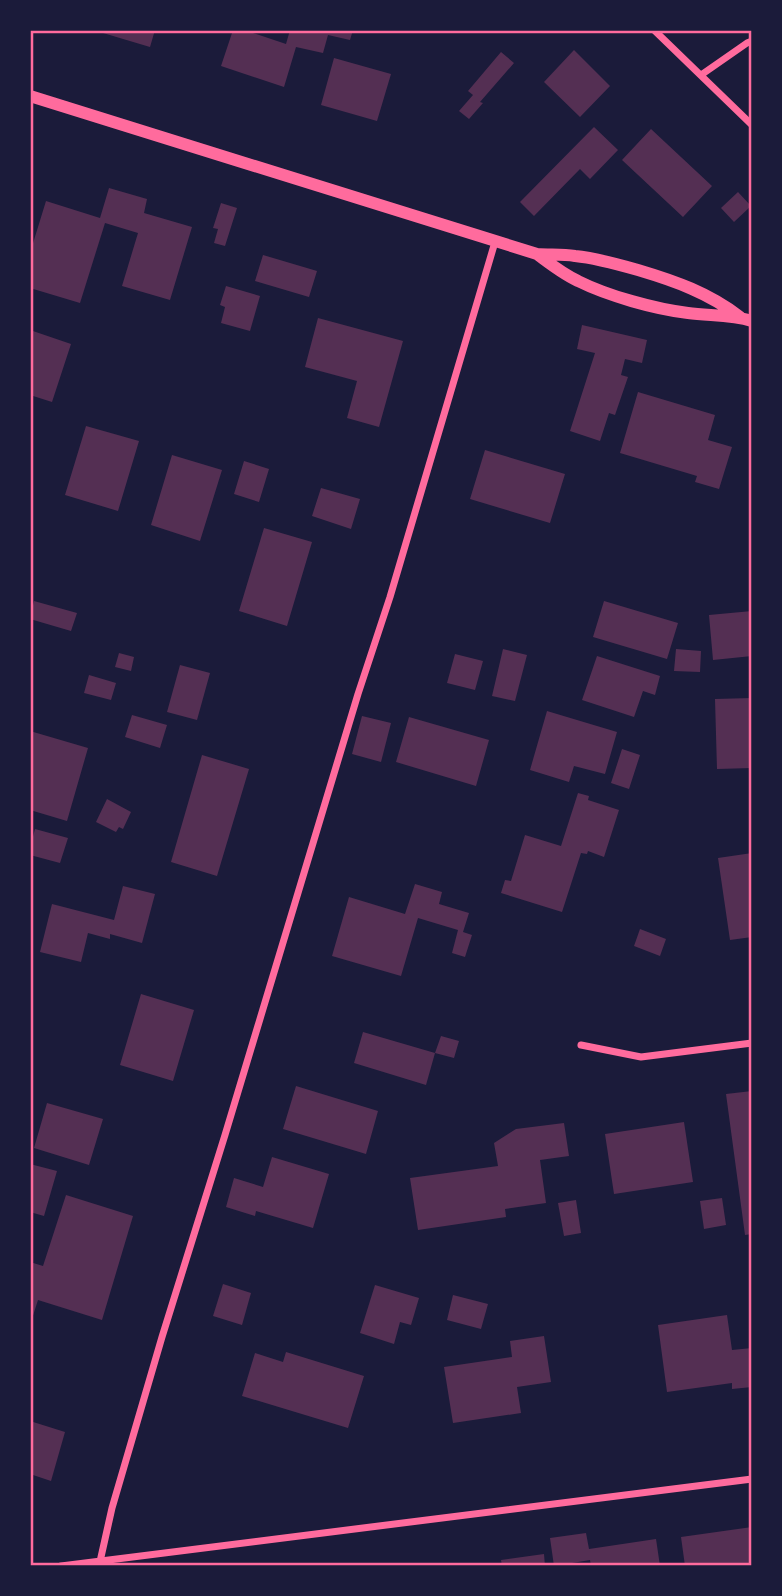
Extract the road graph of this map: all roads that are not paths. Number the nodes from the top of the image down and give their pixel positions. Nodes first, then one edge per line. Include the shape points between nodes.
1 (654, 30) edge
2 (752, 41) edge
3 (701, 75) junction
4 (30, 96) edge
5 (752, 125) edge
6 (495, 242) junction
7 (537, 254) junction
8 (746, 319) edge
9 (752, 1043) edge
10 (581, 1045) dead end
11 (752, 1479) edge
12 (99, 1564) edge
13 (61, 1566) edge

1 - 3 street
2 - 3 street
3 - 5 street
4 - 6 street
6 - 7 street
6 - 12 street via 162,1337
7 - 8 street via 577,256 652,274 706,294
7 - 8 street via 579,282 645,304
9 - 10 street via 641,1057
11 - 12 street
12 - 13 street

